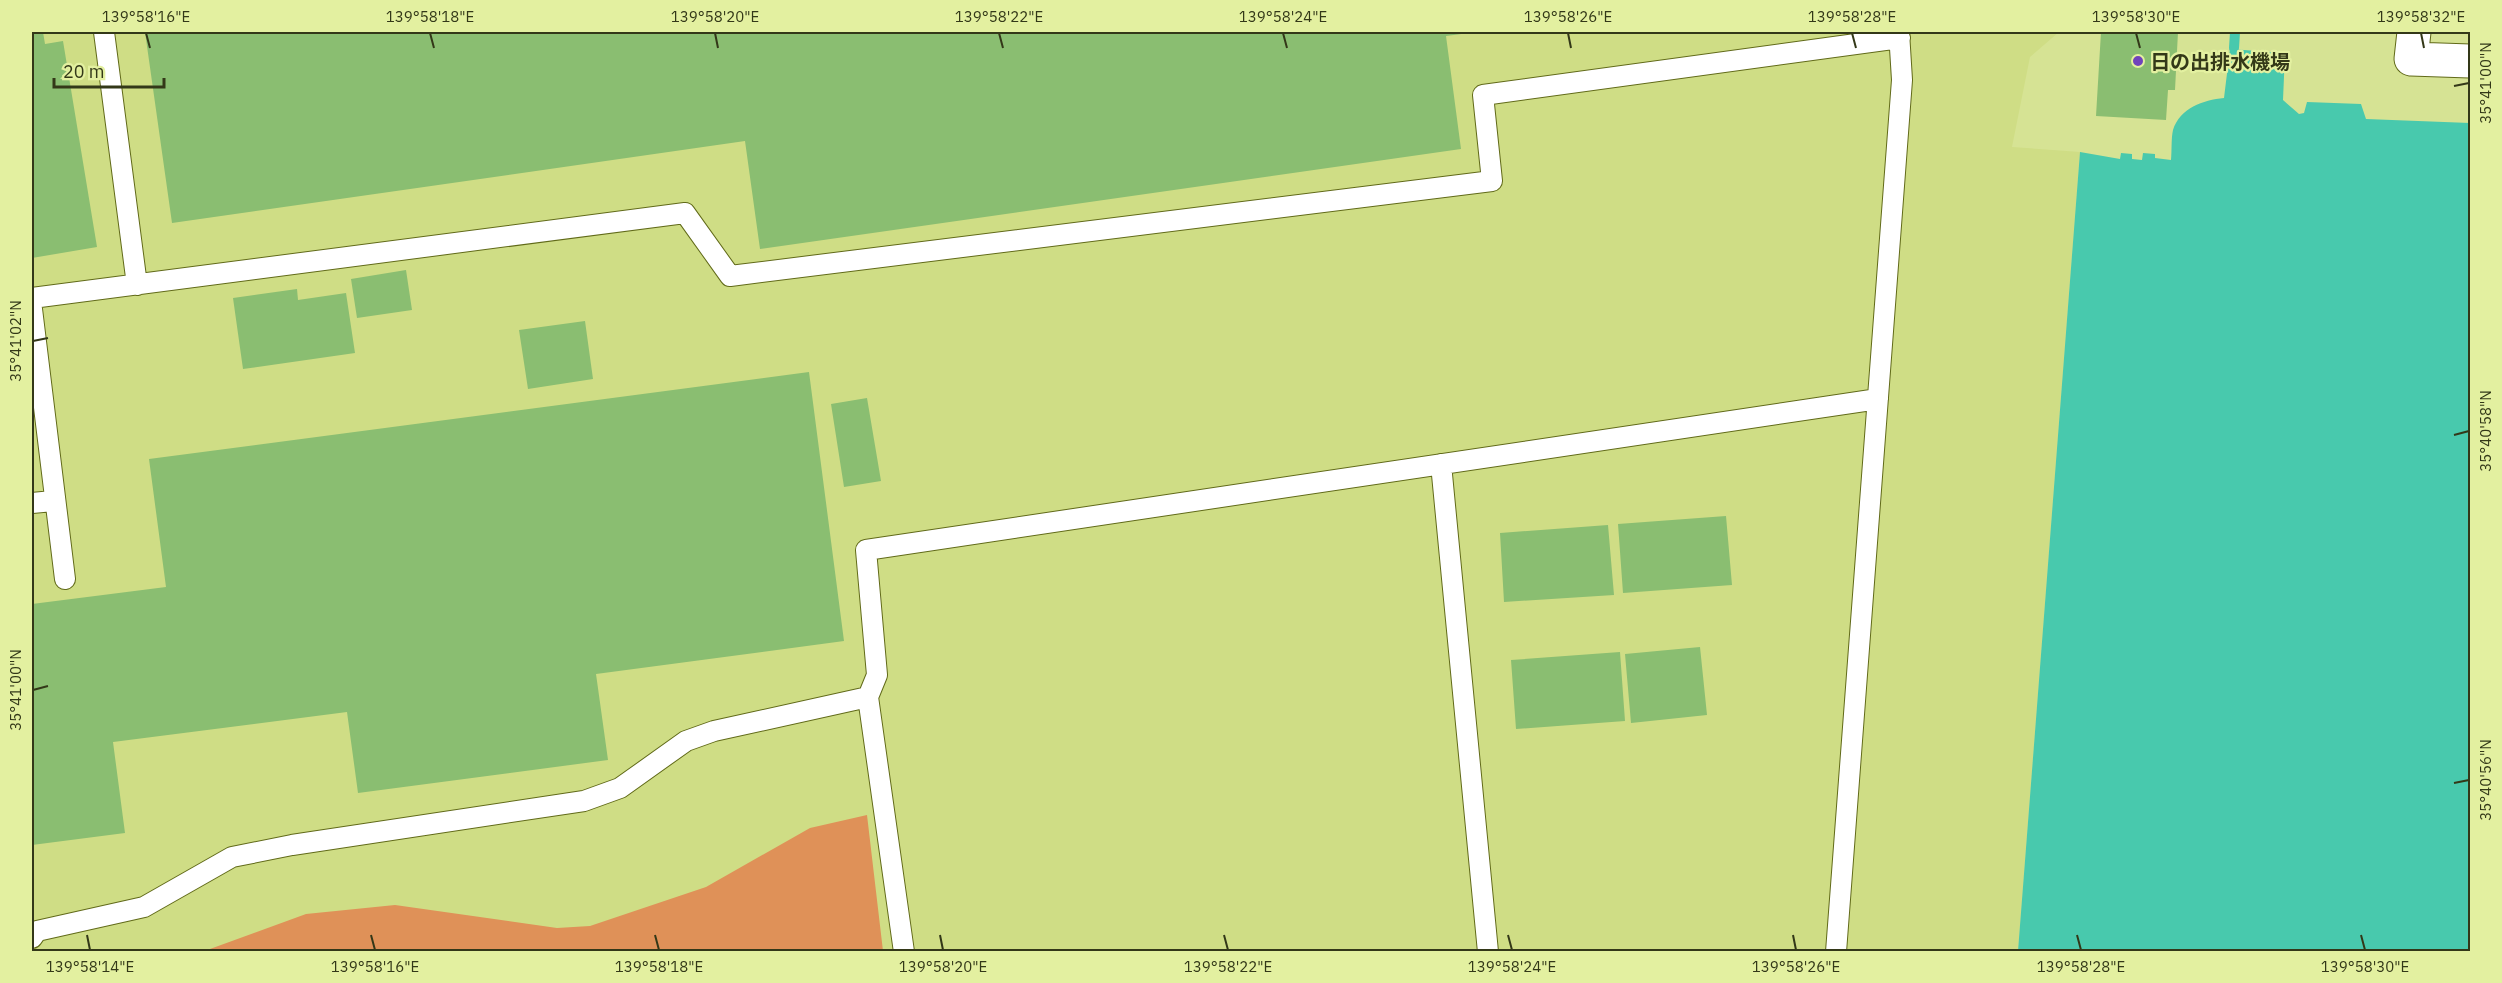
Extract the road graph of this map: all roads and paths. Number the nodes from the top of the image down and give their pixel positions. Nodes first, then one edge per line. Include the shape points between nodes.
1 (104, 32) edge
2 (2414, 32) edge
3 (1899, 35) edge
4 (2470, 61) edge
5 (137, 285) junction
6 (32, 298) edge
7 (32, 309) edge
8 (1878, 399) junction
9 (1441, 464) junction
10 (53, 501) junction
11 (32, 503) edge
12 (65, 579) dead end
13 (868, 697) junction
14 (32, 938) edge
15 (904, 951) edge
16 (1488, 951) edge
17 (1836, 951) edge

1 - 5 lane
2 - 4 street via 2412,59
3 - 5 lane via 1483,95 1492,181 730,276 685,213
3 - 8 lane via 1902,80
5 - 6 lane
7 - 10 lane
8 - 9 lane
8 - 17 lane
9 - 13 lane via 866,550 877,675
9 - 16 lane
10 - 11 lane
10 - 12 lane
13 - 14 lane via 714,731 686,741 620,788 584,801 232,857 144,907 37,932
13 - 15 lane

